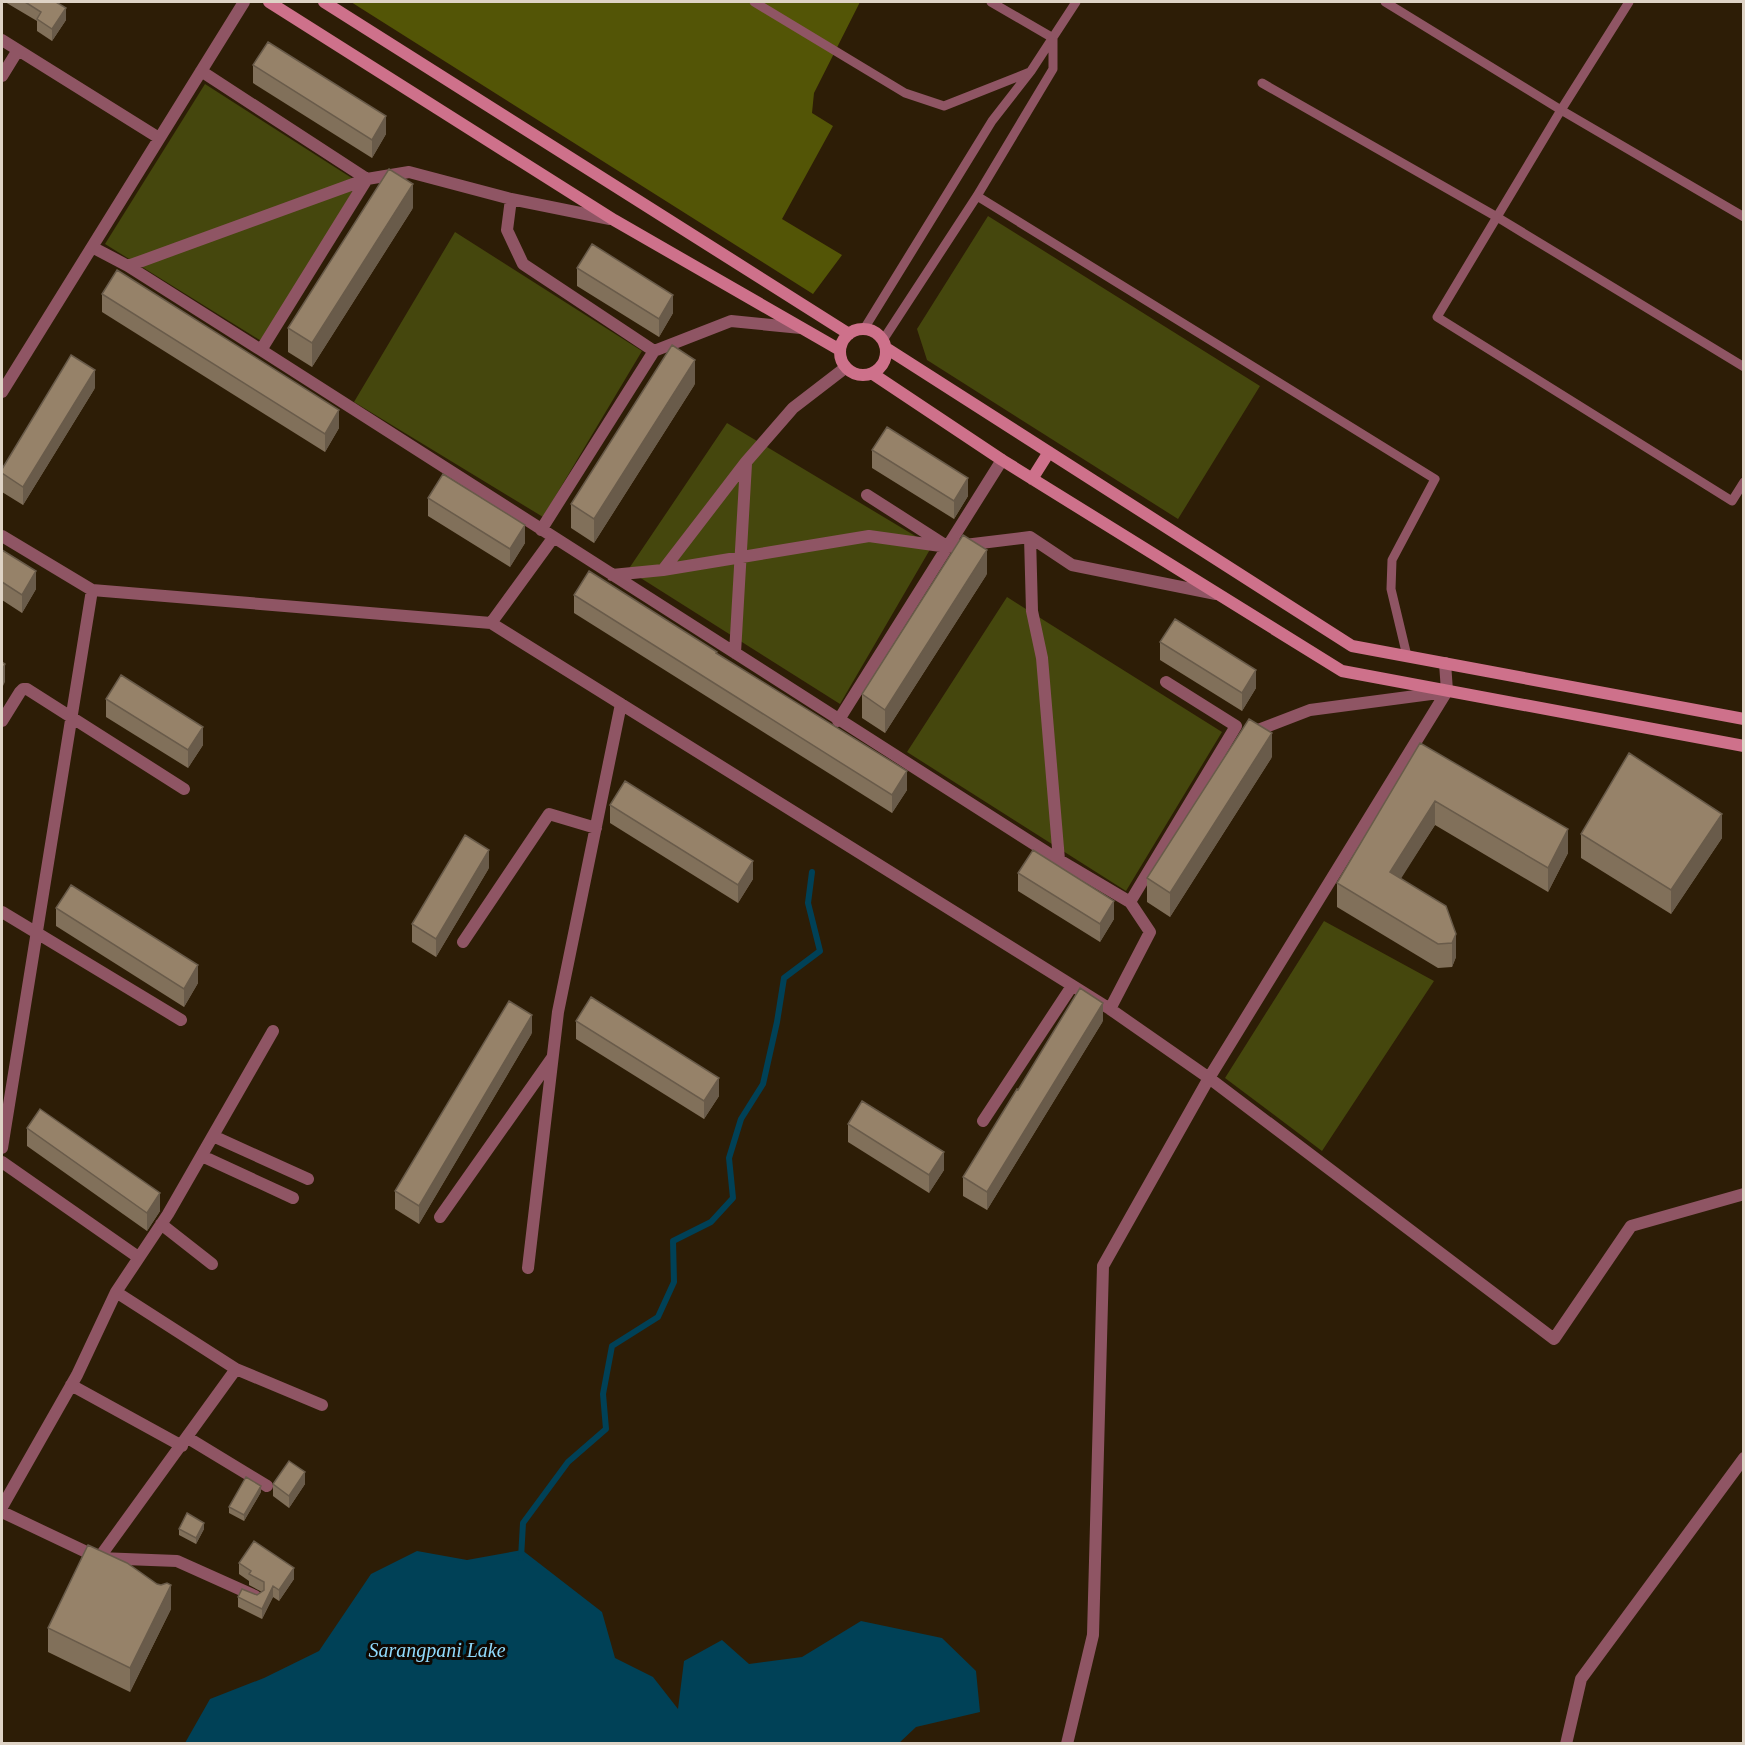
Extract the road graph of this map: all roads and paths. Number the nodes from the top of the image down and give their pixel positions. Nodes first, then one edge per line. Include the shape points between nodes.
1 (244, 2) edge
2 (269, 2) edge
3 (324, 2) edge
4 (754, 2) edge
5 (991, 2) edge
6 (1076, 2) edge
7 (1386, 2) edge
8 (1629, 2) edge
9 (1053, 38) junction
10 (2, 40) edge
11 (18, 50) junction
12 (201, 71) junction
13 (1031, 71) junction
14 (2, 76) edge
15 (1262, 83) dead end
16 (1561, 110) junction
17 (159, 138) junction
18 (367, 179) junction
19 (977, 196) junction
20 (511, 199) junction
21 (1497, 217) junction
22 (1743, 218) edge
23 (614, 220) junction
24 (92, 247) junction
25 (128, 266) junction
26 (801, 328) junction
27 (864, 329) junction
28 (849, 334) junction
29 (884, 344) junction
30 (261, 350) junction
31 (840, 350) junction
32 (654, 351) junction
33 (1743, 367) edge
34 (845, 368) junction
35 (873, 374) junction
36 (2, 392) edge
37 (1049, 452) junction
38 (1002, 460) junction
39 (747, 462) junction
40 (1032, 479) junction
41 (1743, 482) edge
42 (867, 495) dead end
43 (541, 530) junction
44 (2, 536) edge
45 (553, 537) junction
46 (1030, 537) junction
47 (948, 547) junction
48 (740, 557) junction
49 (663, 570) junction
50 (612, 575) junction
51 (92, 590) junction
52 (1219, 594) junction
53 (491, 623) junction
54 (735, 653) junction
55 (1407, 656) junction
56 (1445, 663) junction
57 (1166, 681) dead end
58 (1447, 691) junction
59 (621, 704) junction
60 (70, 716) junction
61 (1743, 719) edge
62 (2, 721) edge
63 (838, 721) junction
64 (1227, 742) junction
65 (1743, 746) edge
66 (184, 789) dead end
67 (596, 828) junction
68 (1059, 860) junction
69 (1130, 902) junction
70 (2, 912) edge
71 (36, 934) junction
72 (463, 942) dead end
73 (1072, 986) junction
74 (1110, 1009) junction
75 (181, 1020) dead end
76 (273, 1030) dead end
77 (553, 1057) junction
78 (1209, 1078) junction
79 (983, 1121) dead end
80 (213, 1136) junction
81 (2, 1148) edge
82 (201, 1156) junction
83 (2, 1162) edge
84 (308, 1179) dead end
85 (1743, 1194) edge
86 (293, 1198) dead end
87 (440, 1217) dead end
88 (161, 1224) junction
89 (138, 1257) junction
90 (212, 1264) dead end
91 (528, 1268) dead end
92 (116, 1292) junction
93 (236, 1370) junction
94 (71, 1385) junction
95 (322, 1406) dead end
96 (185, 1442) junction
97 (1743, 1458) edge
98 (267, 1486) dead end
99 (2, 1507) edge
100 (2, 1512) edge
101 (99, 1558) junction
102 (117, 1570) edge
103 (257, 1597) edge
104 (1067, 1743) edge
105 (1566, 1743) edge

1 - 12 street
2 - 23 street
3 - 28 street
4 - 13 lane via 905,93 944,106
5 - 9 lane
6 - 9 lane
7 - 16 lane
8 - 16 lane
9 - 13 lane
9 - 19 lane via 1053,69
10 - 11 street
11 - 14 street
11 - 17 street
12 - 17 street
12 - 18 street
13 - 27 lane via 992,122
15 - 21 lane
16 - 21 lane
16 - 22 lane
17 - 24 street
18 - 20 street via 409,172
18 - 25 street
18 - 30 street
19 - 29 lane
19 - 55 lane via 1435,479 1392,560 1391,589
20 - 23 street
20 - 32 street via 507,230 523,264
21 - 33 lane
21 - 41 lane via 1437,317 1732,501
23 - 26 street
24 - 25 street
24 - 36 street
25 - 30 street
26 - 31 street
26 - 32 street via 731,321
27 - 28 street
27 - 29 street via 872,330
28 - 31 street
29 - 35 street via 884,363
29 - 37 street
30 - 43 street
31 - 34 street
32 - 43 street
34 - 35 street via 858,375
34 - 39 street via 793,408
35 - 38 street
37 - 40 street
37 - 55 street via 1352,646
38 - 40 street
38 - 47 street
39 - 48 street
39 - 49 street
40 - 52 street
42 - 47 street
43 - 45 street
44 - 51 street
45 - 50 street
45 - 53 street
46 - 47 street
46 - 52 street via 1072,565
46 - 68 street via 1032,611 1042,658
47 - 48 street via 869,536
47 - 63 street
48 - 49 street
48 - 54 street
49 - 50 street
50 - 54 street
51 - 53 street
51 - 60 street
52 - 58 street via 1342,671
53 - 59 street
54 - 63 street
55 - 56 street
56 - 58 street
56 - 61 street
57 - 64 street via 1236,726
58 - 64 street via 1310,710
58 - 65 street
58 - 78 street
59 - 67 street
59 - 73 street
60 - 62 street via 23,688
60 - 66 street
60 - 71 street
63 - 68 street via 871,738
64 - 69 street
67 - 72 street via 549,814
67 - 77 street via 558,1012
68 - 69 street
69 - 74 street via 1150,932
70 - 71 street
71 - 75 street
71 - 81 street
73 - 74 street
73 - 79 street
74 - 78 street
76 - 80 street
77 - 87 street
77 - 91 street
78 - 85 street via 1554,1339 1631,1226
78 - 104 street via 1103,1266 1093,1635
80 - 82 street
80 - 84 street
82 - 86 street
82 - 88 street
83 - 89 street
88 - 89 street
88 - 90 street
89 - 92 street
92 - 93 street
92 - 94 street
93 - 95 street
93 - 96 street
94 - 96 street
94 - 99 street
96 - 98 street
96 - 101 street
97 - 105 street via 1581,1679
100 - 101 street
101 - 102 street
101 - 103 street via 177,1561

